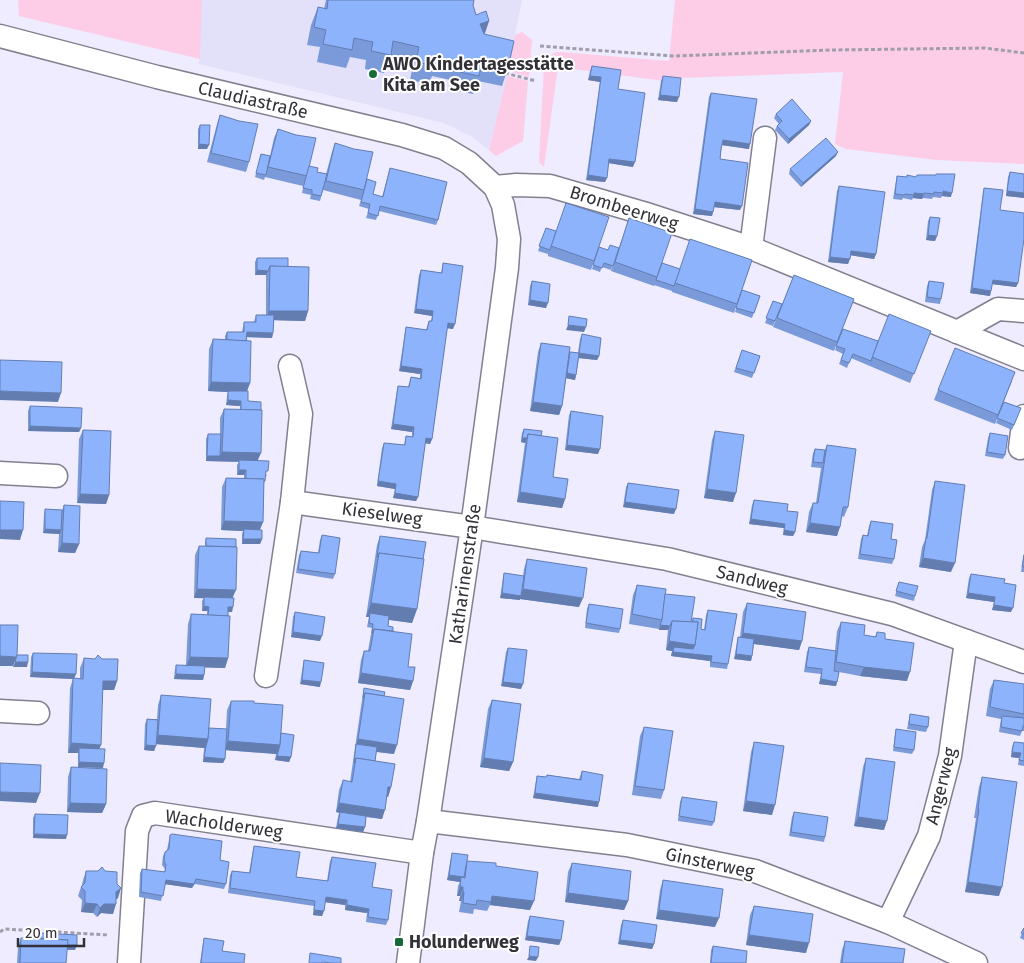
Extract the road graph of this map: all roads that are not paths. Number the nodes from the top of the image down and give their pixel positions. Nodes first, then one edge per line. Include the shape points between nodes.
1 (0, 36) edge
2 (765, 138) dead end
3 (495, 187) junction
4 (751, 248) junction
5 (1024, 311) edge
6 (957, 332) junction
7 (1024, 359) edge
8 (290, 366) dead end
9 (1024, 416) edge
10 (1020, 448) dead end
11 (0, 473) edge
12 (56, 476) dead end
13 (292, 502) junction
14 (472, 526) junction
15 (966, 641) junction
16 (1024, 662) edge
17 (266, 676) dead end
18 (0, 711) edge
19 (38, 713) dead end
20 (428, 821) junction
21 (422, 853) junction
22 (888, 922) junction
23 (129, 963) edge
24 (408, 963) edge
25 (976, 963) edge

1 - 3 street, Claudiastraße via 402,135 444,148 469,163
2 - 4 street
3 - 4 street, Brombeerweg via 550,186
3 - 14 street, Katharinenstraße via 503,205 509,238 507,268
4 - 6 street, Brombeerweg
5 - 6 street via 998,309
6 - 7 street, Brombeerweg
8 - 13 street via 301,414
9 - 10 street
11 - 12 street
13 - 14 street, Kieselweg
13 - 17 street
14 - 15 street, Sandweg via 667,559 892,614
14 - 20 street, Katharinenstraße
15 - 16 street, Sandweg
15 - 22 street, Angerweg via 950,756 929,836
18 - 19 street
20 - 21 street, Katharinenstraße
20 - 22 street, Ginsterweg via 627,845 755,871
21 - 23 street, Wacholderweg via 155,814 143,816 136,831
21 - 24 street, Katharinenstraße
22 - 25 street, Ginsterweg

